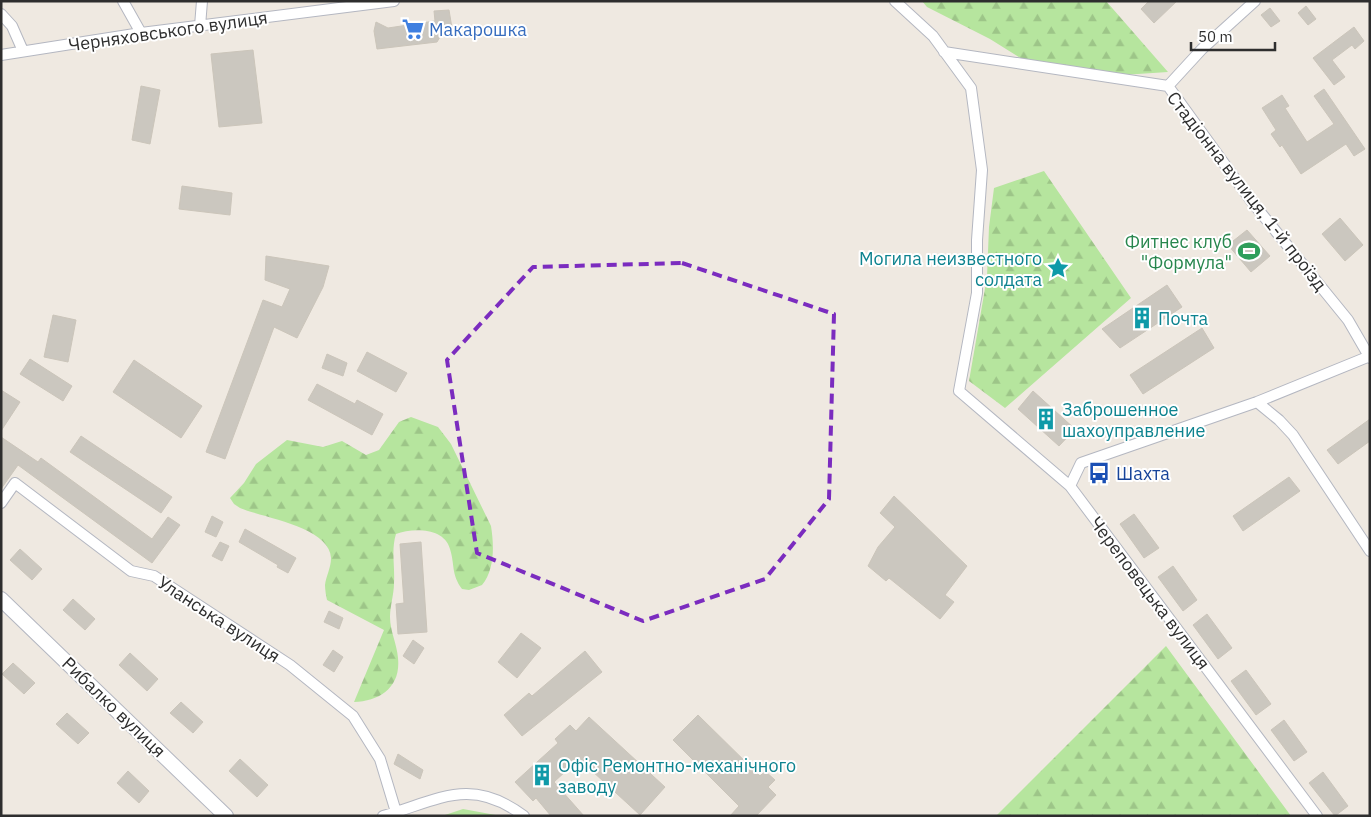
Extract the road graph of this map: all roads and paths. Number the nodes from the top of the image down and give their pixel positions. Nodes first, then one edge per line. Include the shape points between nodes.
1 (123, 1) edge
2 (202, 1) edge
3 (394, 1) edge
4 (896, 1) edge
5 (1250, 3) edge
6 (1, 14) edge
7 (200, 26) junction
8 (141, 33) junction
9 (23, 51) junction
10 (944, 52) junction
11 (1, 55) edge
12 (1168, 86) junction
13 (1369, 357) edge
14 (1257, 402) junction
15 (1070, 486) junction
16 (1, 503) edge
17 (1370, 551) edge
18 (1, 599) edge
19 (396, 812) junction
20 (226, 816) edge
21 (383, 816) edge
22 (524, 816) edge
23 (1317, 816) edge

1 - 8 street
2 - 7 street
3 - 7 street, Черняховського вулиця
4 - 10 street
5 - 12 street
6 - 9 street via 12,26
7 - 8 street, Черняховського вулиця
8 - 9 street, Черняховського вулиця
9 - 11 street, Черняховського вулиця
10 - 12 street, Стадіонна вулиця, 1-й проїзд
10 - 15 street, Череповецька вулиця via 971,88 982,170 977,293 959,391
12 - 13 street, Стадіонна вулиця, 1-й проїзд via 1252,202 1348,320
13 - 14 street
14 - 15 street via 1081,463
14 - 17 street via 1292,434
15 - 23 street, Череповецька вулиця
16 - 19 street, Уланська вулиця via 15,483 131,571 154,576 290,665 353,716 380,759
18 - 20 street, Рибалко вулиця
19 - 21 street
19 - 22 street via 447,795 468,793 506,803

